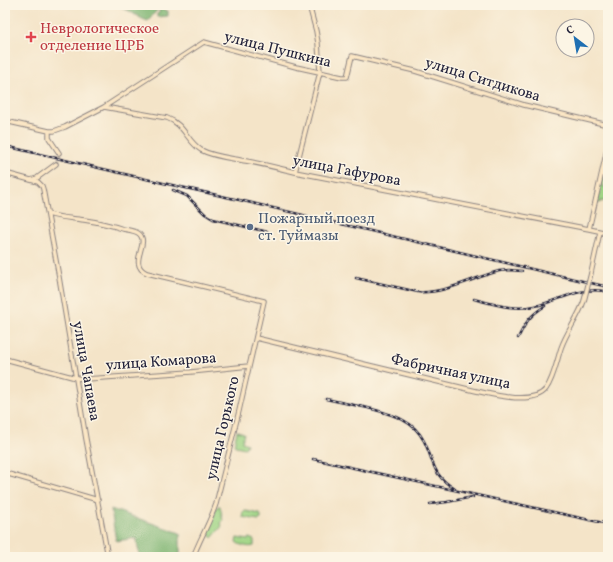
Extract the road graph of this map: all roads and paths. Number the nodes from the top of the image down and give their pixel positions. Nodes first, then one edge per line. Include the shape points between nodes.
1 (309, 5) edge
2 (320, 72) junction
3 (347, 77) joint
4 (104, 107) junction
5 (5, 121) edge
6 (608, 125) edge
7 (49, 131) junction
8 (608, 145) edge
9 (59, 153) dead end
10 (56, 164) tunnel mouth
11 (295, 172) junction
12 (5, 173) edge
13 (31, 180) junction
14 (48, 214) junction
15 (589, 229) junction
16 (600, 232) junction
17 (608, 233) edge
18 (256, 338) junction
19 (5, 359) edge
20 (249, 366) junction
21 (76, 378) junction
22 (5, 471) edge
23 (98, 499) junction
24 (108, 557) edge
25 (193, 557) edge

1 - 2 main road via 318,43
2 - 3 main road, улица Пушкина
2 - 4 main road, улица Пушкина via 204,42
2 - 11 main road
3 - 6 main road, улица Ситдикова via 352,56 415,71 524,105
4 - 7 main road via 65,128
4 - 11 main road, улица Гафурова via 173,120 194,144 210,154
5 - 7 main road
7 - 9 main road via 49,138
8 - 15 main road
10 - 13 main road
11 - 15 main road, улица Гафурова
12 - 13 main road
13 - 14 main road, улица Чапаева via 40,184 43,189
14 - 18 main road, улица Горького via 139,233 142,242 138,264 141,270 147,273 264,302
14 - 21 main road, улица Чапаева
15 - 16 main road, улица Гафурова
16 - 17 main road, улица Гафурова
16 - 18 main road, Фабричная улица, bridge via 584,300 564,341 549,384 544,391 535,396 520,398 472,390
18 - 20 main road, улица Горького
19 - 21 main road, улица Комарова
20 - 21 main road, улица Комарова
20 - 25 main road, улица Горького via 216,504
21 - 23 main road, улица Чапаева
22 - 23 main road
23 - 24 main road, улица Чапаева

